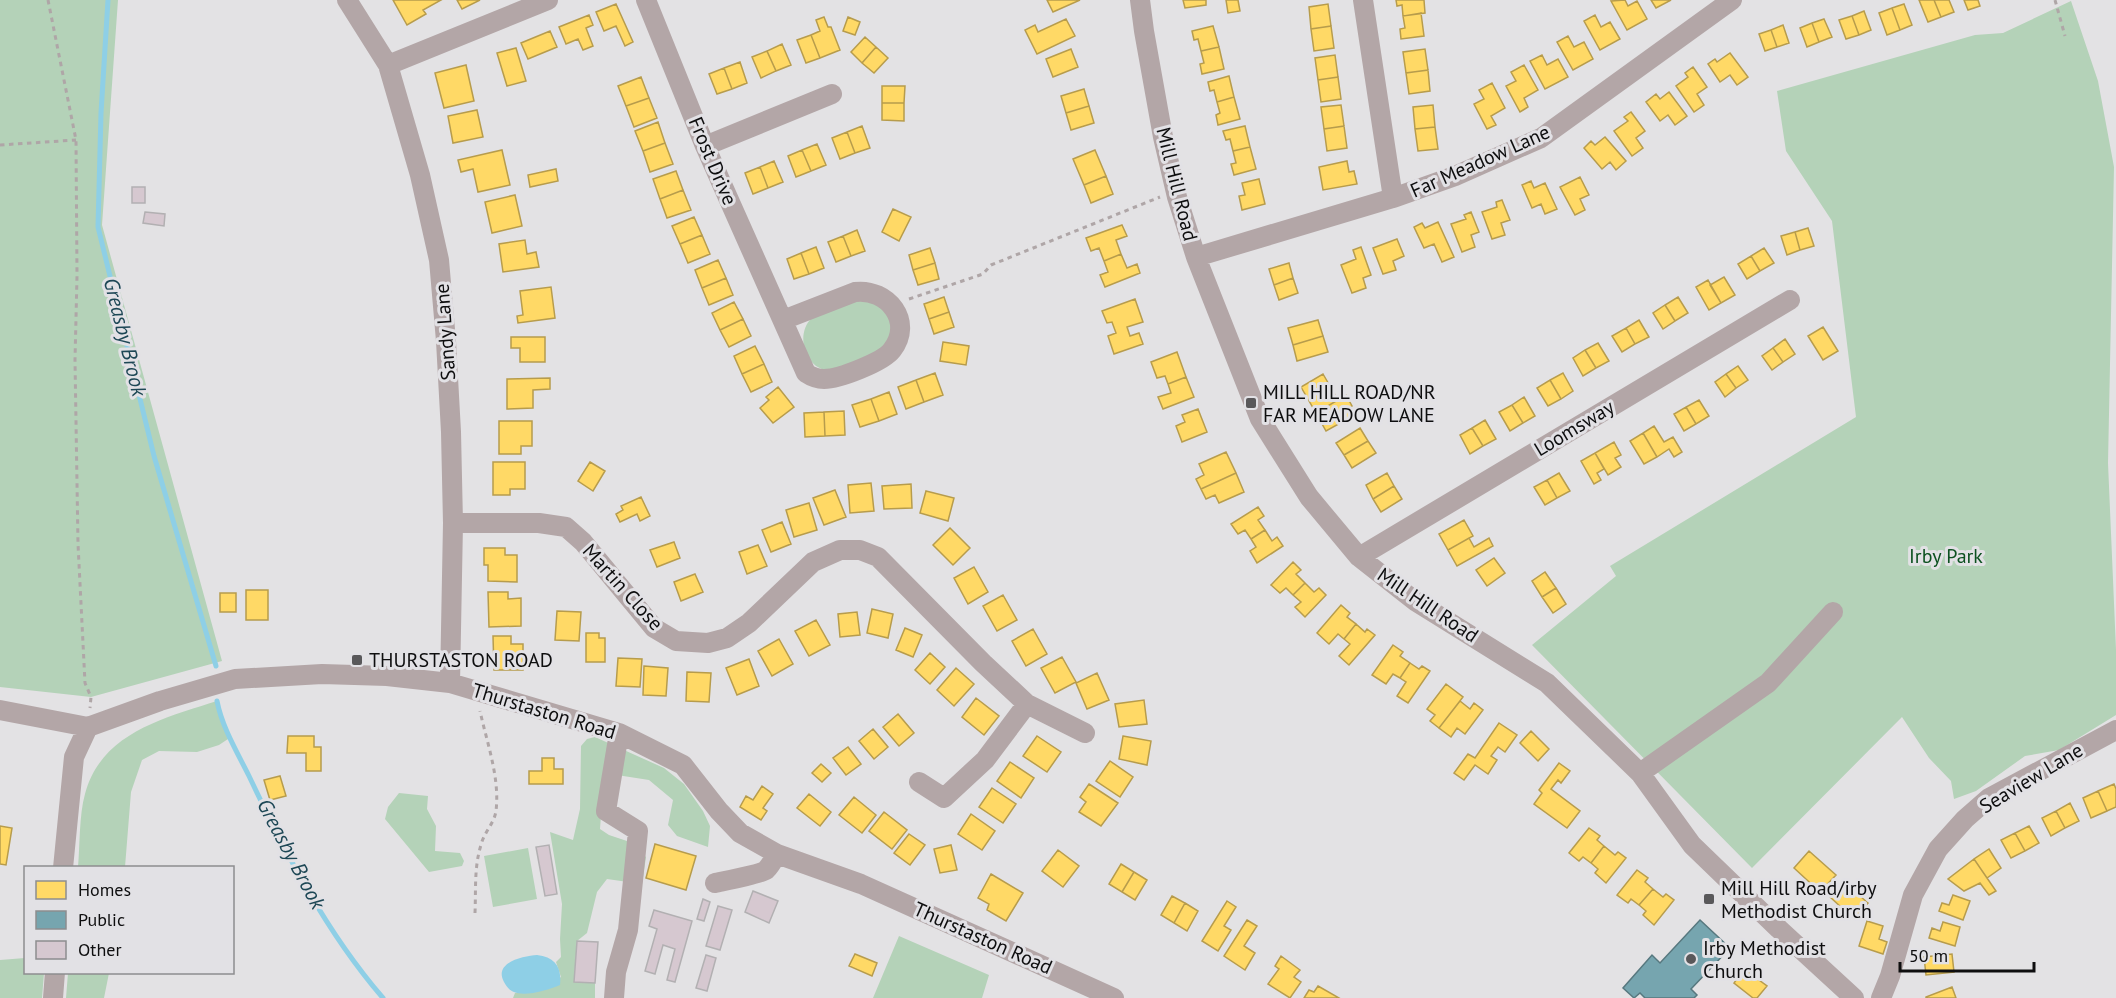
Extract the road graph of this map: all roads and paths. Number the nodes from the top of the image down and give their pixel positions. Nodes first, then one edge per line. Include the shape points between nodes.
1 (48, 0) edge
2 (347, 0) edge
3 (548, 0) edge
4 (646, 0) edge
5 (1140, 0) edge
6 (1363, 0) edge
7 (1732, 0) edge
8 (2055, 0) edge
9 (2065, 36) dead end
10 (388, 65) junction
11 (832, 94) dead end
12 (76, 140) junction
13 (0, 145) edge
14 (705, 146) junction
15 (1176, 191) junction
16 (1393, 198) junction
17 (1196, 257) junction
18 (1790, 300) dead end
19 (891, 305) junction
20 (783, 320) junction
21 (453, 524) junction
22 (1359, 557) junction
23 (1833, 612) dead end
24 (450, 683) junction
25 (476, 690) junction
26 (1027, 704) junction
27 (0, 710) edge
28 (88, 727) junction
29 (2116, 730) edge
30 (619, 732) junction
31 (1085, 733) dead end
32 (1640, 772) junction
33 (919, 782) dead end
34 (777, 854) junction
35 (63, 866) edge
36 (715, 883) dead end
37 (475, 913) dead end
38 (55, 974) edge
39 (53, 998) edge
40 (614, 998) edge
41 (1114, 998) edge
42 (1854, 998) edge
43 (1881, 998) edge

1 - 12 path
2 - 10 street, Sandy Lane
3 - 10 street
4 - 14 street, Frost Drive
5 - 15 street, Mill Hill Road
6 - 16 street
7 - 16 street, Far Meadow Lane via 1541,138
8 - 9 path
10 - 21 street, Sandy Lane via 420,175 439,260 450,409
11 - 14 street
12 - 13 path
12 - 28 path via 78,544 85,683 91,697
14 - 20 street, Frost Drive
15 - 17 street, Mill Hill Road
15 - 19 path via 991,265 983,274
16 - 17 street, Far Meadow Lane
17 - 22 street, Mill Hill Road via 1260,418 1310,497
18 - 22 street, Loomsway
19 - 20 street via 868,290
19 - 20 street, Frost Drive via 900,326 892,351 880,360 824,379 806,374
21 - 24 street, Sandy Lane
21 - 26 street, Martin Close via 566,527 654,628 676,641 708,643 727,638 813,562 840,550 860,550 878,557
22 - 32 street, Mill Hill Road via 1415,602 1547,683
23 - 32 street via 1768,683
24 - 25 street, Thurstaston Road
24 - 28 street, Thurstaston Road via 322,674 235,679
25 - 30 street, Thurstaston Road
25 - 37 path via 497,790 492,825 482,840 477,859
26 - 31 street, Martin Close
26 - 33 street via 985,760 944,798
27 - 28 street
28 - 35 street via 74,757
29 - 43 street, Seaview Lane via 1989,798 1938,849 1913,895
30 - 34 street, Thurstaston Road via 683,765 740,833
30 - 40 street via 606,811 638,831 628,930 616,972
32 - 42 street, Mill Hill Road via 1692,845
34 - 36 street via 767,870 759,874
34 - 41 street, Thurstaston Road via 861,884
38 - 39 street

